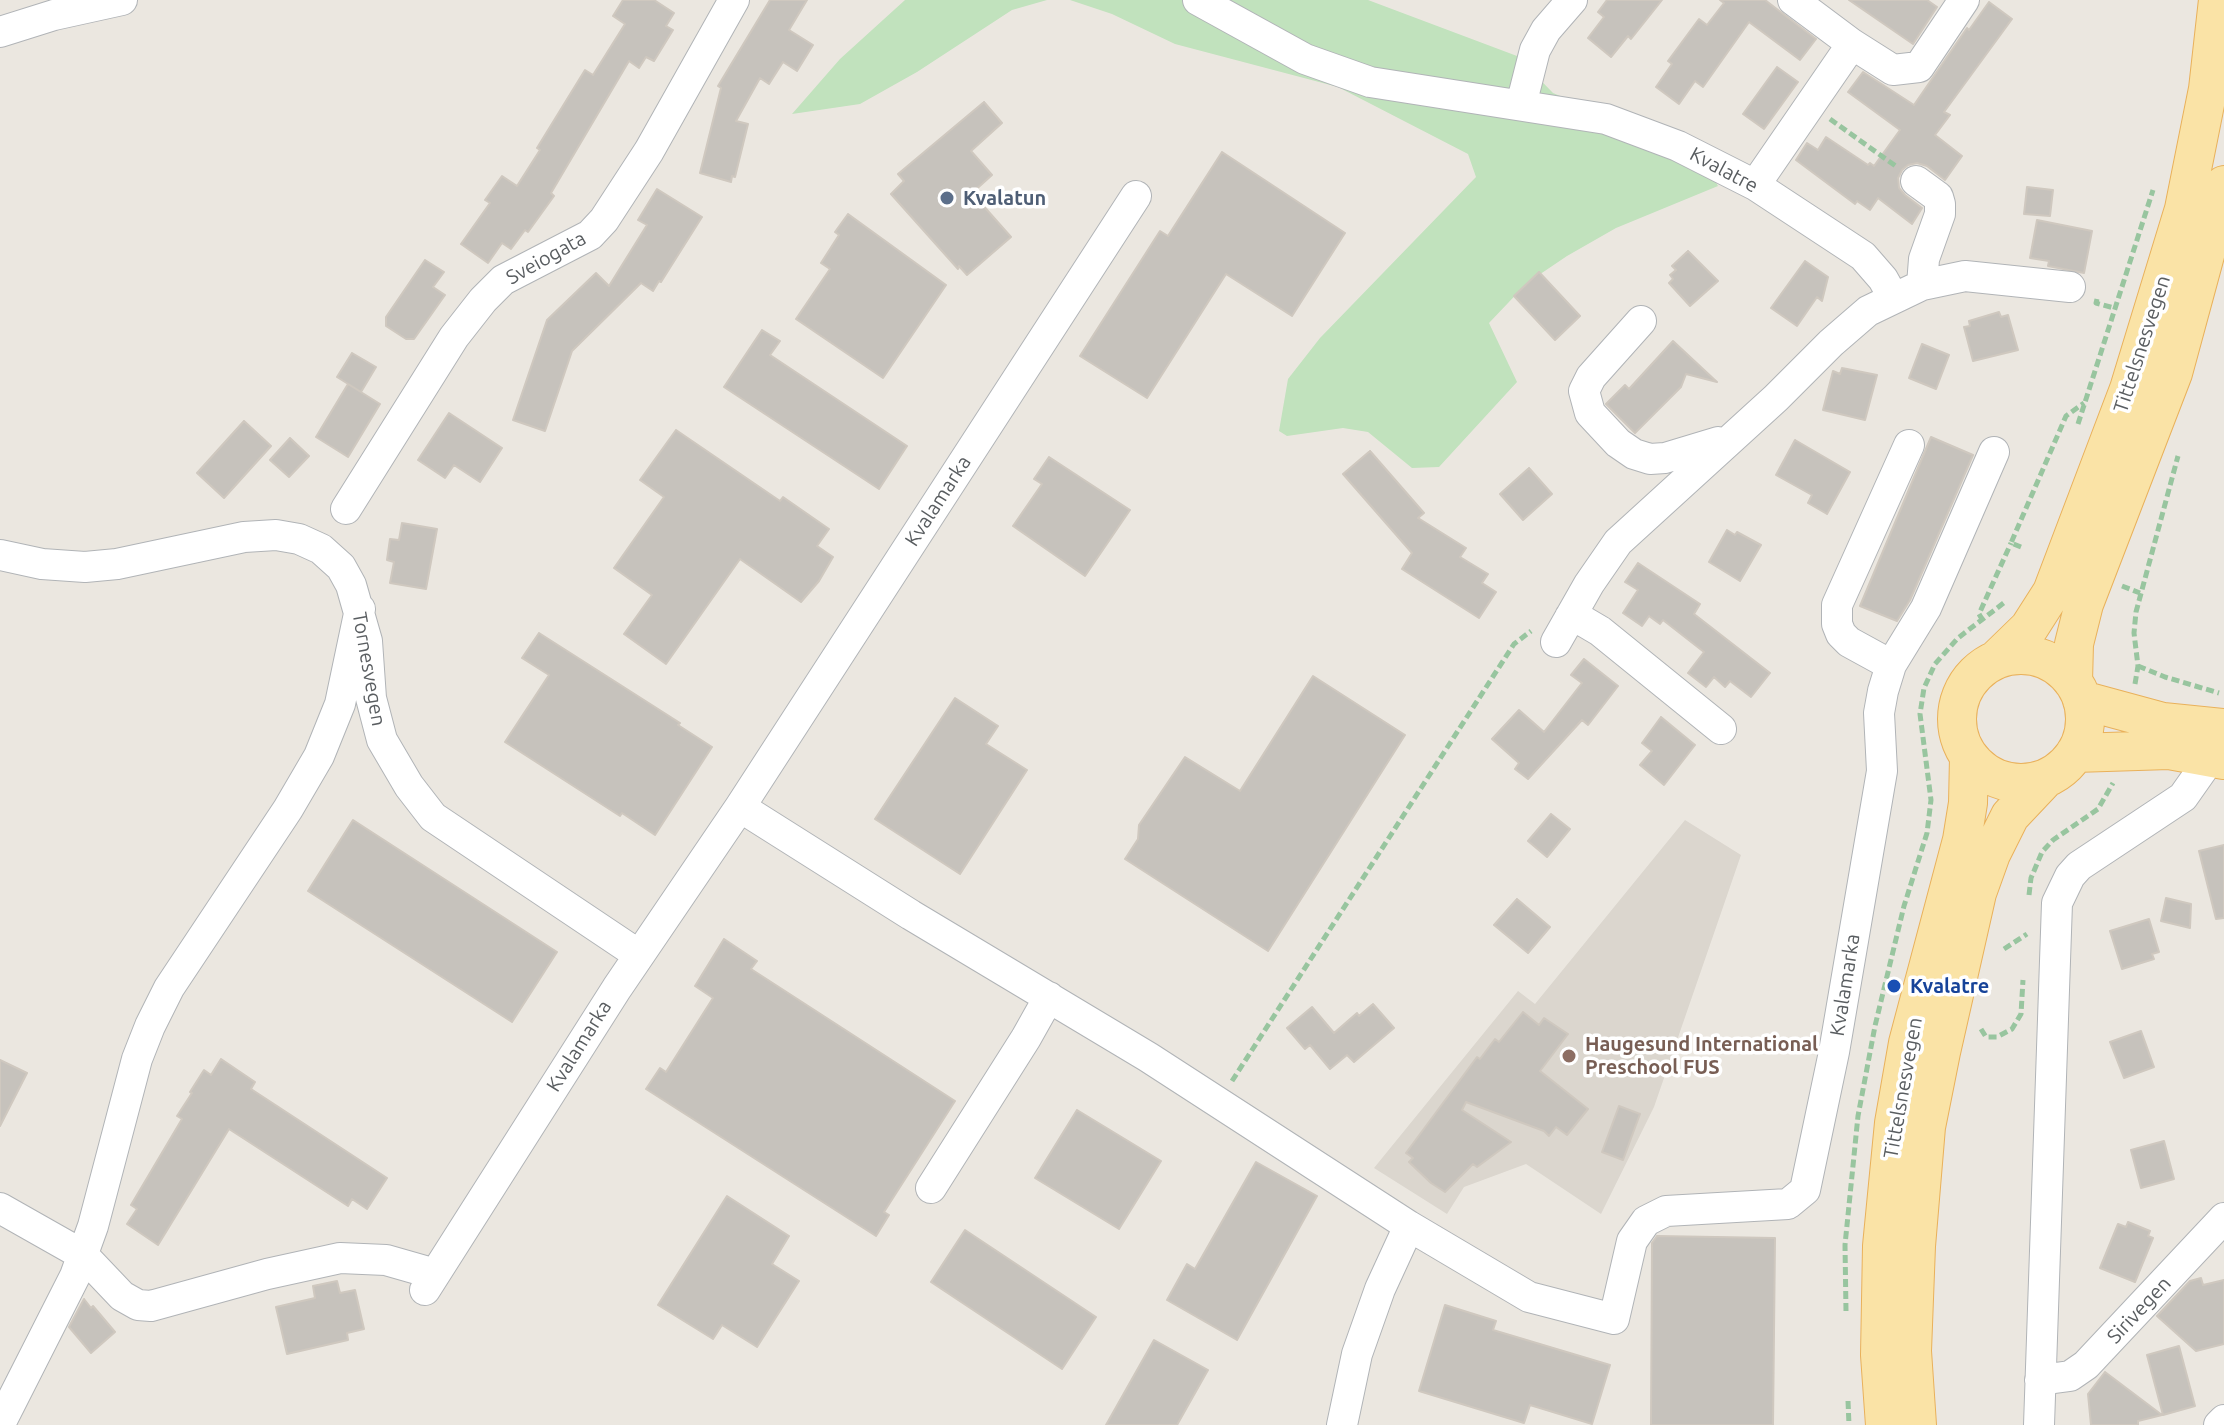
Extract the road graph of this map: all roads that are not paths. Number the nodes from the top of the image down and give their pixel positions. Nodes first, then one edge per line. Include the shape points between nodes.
1 (122, 0) edge
2 (734, 0) edge
3 (1198, 0) edge
4 (1572, 0) edge
5 (1793, 0) edge
6 (1964, 0) edge
7 (2218, 4) edge
8 (0, 32) edge
9 (1852, 44) junction
10 (1521, 105) junction
11 (1916, 181) road end
12 (1755, 185) junction
13 (2224, 185) edge
14 (1136, 196) dead end
15 (1922, 285) junction
16 (2070, 287) dead end
17 (1893, 297) junction
18 (1641, 321) dead end
19 (1734, 437) junction
20 (1909, 445) dead end
21 (1994, 452) dead end
22 (346, 509) dead end
23 (0, 555) edge
24 (360, 609) junction
25 (1996, 660) junction
26 (1891, 665) junction
27 (2078, 691) junction
28 (1721, 729) dead end
29 (2217, 733) edge
30 (2075, 753) junction
31 (1969, 757) junction
32 (2044, 780) junction
33 (740, 807) junction
34 (639, 955) junction
35 (1049, 997) junction
36 (931, 1188) dead end
37 (0, 1208) edge
38 (2224, 1218) edge
39 (1409, 1226) junction
40 (83, 1255) junction
41 (2040, 1380) junction
42 (2224, 1420) edge
43 (0, 1424) edge
44 (1342, 1425) edge
45 (1885, 1425) edge
46 (1917, 1425) edge
47 (2039, 1425) edge
48 (2219, 1425) edge

1 - 8 street
2 - 22 street, Sveiogata via 604,220 590,235 503,280 483,300
3 - 10 street, Kvalatre via 1305,59 1370,82
4 - 10 street via 1535,50
5 - 9 street
6 - 9 street via 1919,67 1893,70
7 - 25 main road, Tittelsnesvegen via 2208,89 2184,209 2129,389 2052,592 2029,628
9 - 12 street
10 - 12 street, Kvalatre via 1639,129
11 - 15 street via 1940,204
12 - 17 street, Kvalatre via 1863,256
13 - 27 main road, Tittelsnesvegen via 2173,373 2084,604 2074,644
14 - 33 street, Kvalamarka
15 - 16 street via 1965,276
15 - 17 street
17 - 19 street via 1831,343
18 - 19 street via 1591,377 1584,391 1590,413 1618,443 1650,459
19 - 28 street via 1618,542 1563,630 1583,621 1600,631
20 - 26 street via 1837,605 1841,634
21 - 26 street, Kvalamarka via 1926,608
23 - 24 street, Tornesvegen via 85,567 276,535 321,549 341,567
24 - 34 street, Tornesvegen via 382,740 433,817
24 - 40 street via 340,704 319,756 169,988 150,1026
25 - 27 main road via 2038,658 2064,671
25 - 31 main road via 1973,677 1959,702 1957,731
26 - 39 street, Kvalamarka via 1879,713 1882,771 1805,1190 1788,1204 1666,1211 1646,1221 1632,1241 1614,1319 1529,1297
27 - 29 main road via 2163,722
27 - 30 main road via 2084,727
29 - 30 main road via 2169,750
29 - 41 street via 2198,778 2183,797 2086,860 2070,876 2057,903
30 - 32 main road
31 - 32 main road via 2002,781
31 - 45 main road, Tittelsnesvegen via 1962,840 1908,1043 1894,1123 1882,1246
32 - 46 main road, Tittelsnesvegen via 2010,816 1977,893 1926,1127 1912,1351
33 - 34 street, Kvalamarka
33 - 35 street, Kvalamarka
34 - 40 street, Kvalamarka via 430,1282 386,1260 340,1258 138,1305 122,1296
35 - 36 street
35 - 39 street, Kvalamarka
37 - 40 street
38 - 41 street, Sirivegen via 2086,1365 2070,1376
39 - 44 street via 1357,1354
40 - 43 street
41 - 47 street
42 - 48 street

